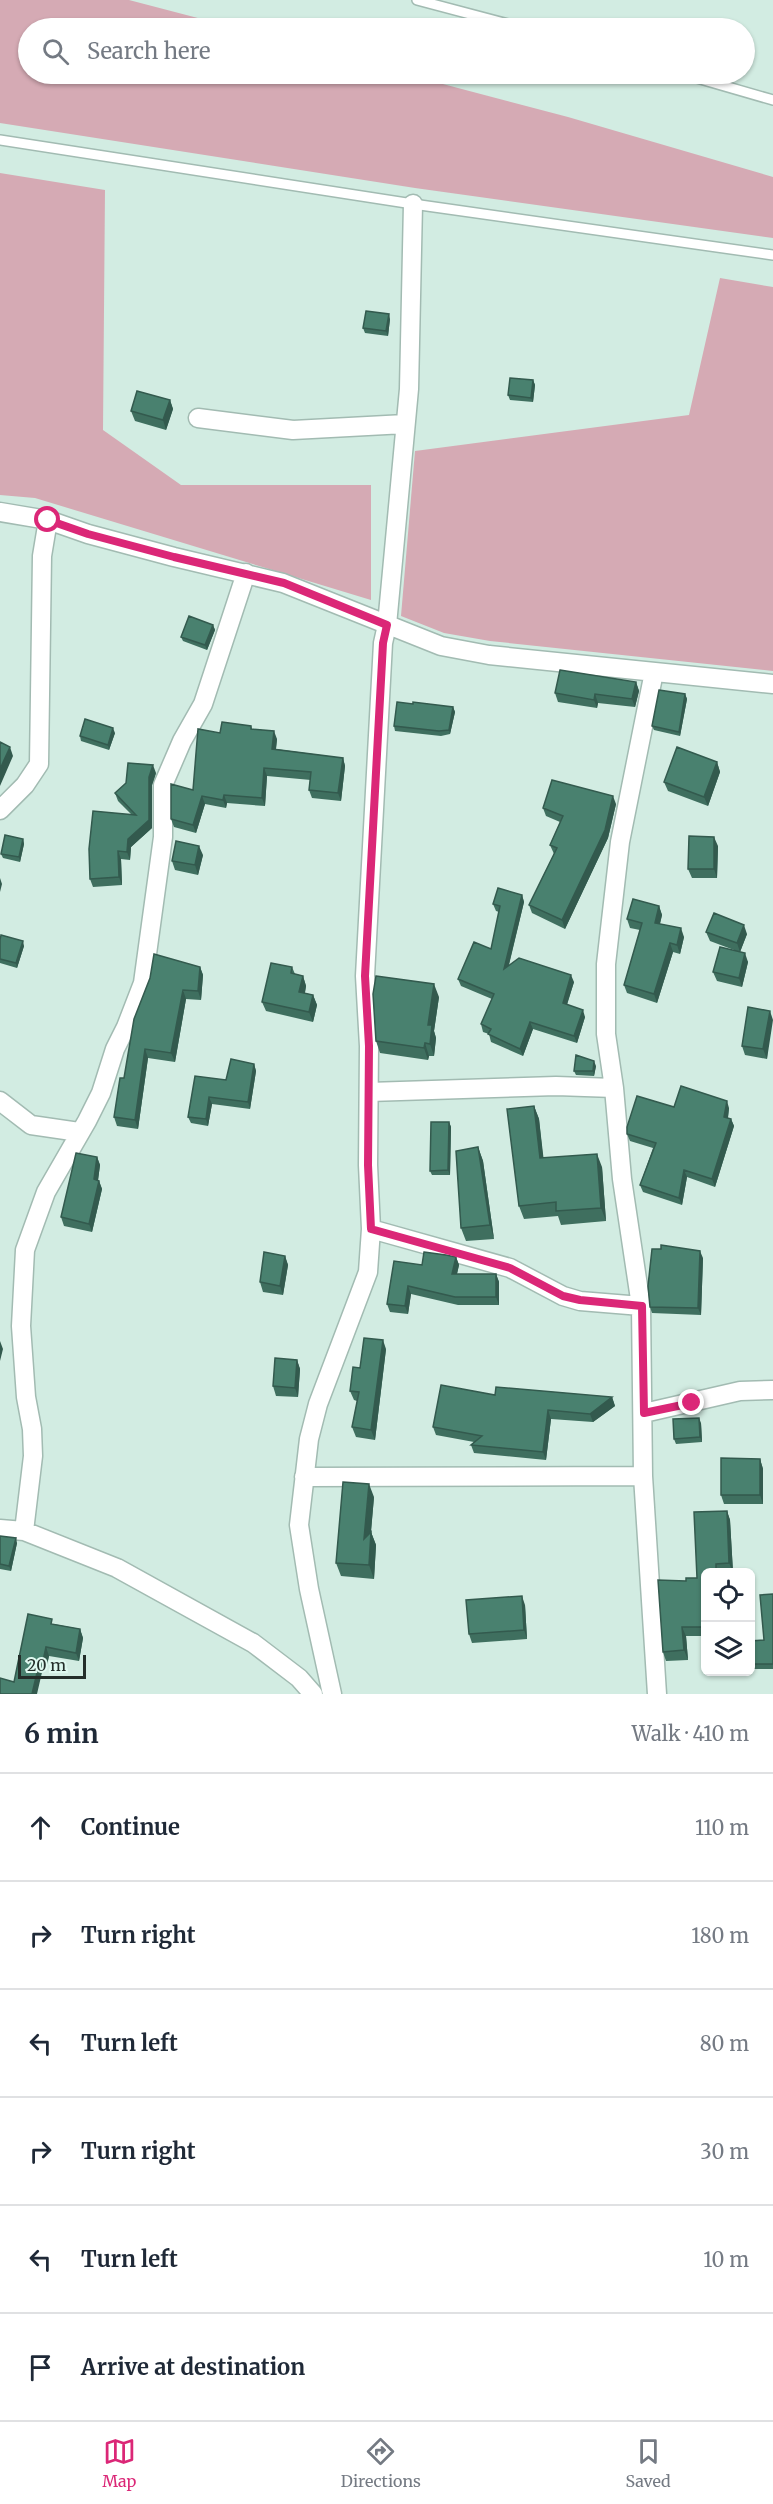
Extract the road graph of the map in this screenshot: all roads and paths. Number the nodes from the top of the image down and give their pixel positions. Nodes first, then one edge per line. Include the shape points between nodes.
1 (417, 0) edge
2 (486, 18) edge
3 (718, 84) edge
4 (773, 100) edge
5 (0, 140) edge
6 (413, 204) junction
7 (773, 255) edge
8 (198, 418) dead end
9 (405, 424) junction
10 (0, 512) edge
11 (48, 520) junction
12 (246, 573) junction
13 (387, 625) junction
14 (654, 672) junction
15 (773, 684) edge
16 (0, 810) edge
17 (614, 1088) junction
18 (369, 1092) junction
19 (0, 1101) edge
20 (79, 1132) junction
21 (371, 1229) junction
22 (642, 1306) junction
23 (773, 1390) edge
24 (644, 1413) junction
25 (644, 1476) junction
26 (304, 1477) junction
27 (0, 1529) edge
28 (24, 1531) junction
29 (314, 1694) edge
30 (332, 1694) edge
31 (657, 1694) edge

1 - 2 lane
3 - 4 lane
5 - 6 lane
6 - 7 lane
6 - 9 street
8 - 9 street via 293,430
9 - 13 street
10 - 11 street
11 - 12 street via 88,534
11 - 16 street via 42,556 39,764
12 - 13 street via 284,583
12 - 20 street via 203,704 163,786 163,837 142,983 101,1093
13 - 14 street via 441,646 489,655
13 - 18 street via 365,954
14 - 15 street
14 - 17 street via 620,842 606,964 606,1034
17 - 18 street
17 - 22 street via 622,1179
18 - 21 street
19 - 20 street via 31,1125
20 - 28 street via 46,1192 25,1250 21,1326 33,1456
21 - 22 street via 510,1268 563,1296
21 - 26 street via 368,1272 318,1404
22 - 24 street
23 - 24 street via 740,1391
24 - 25 street
25 - 26 street
25 - 31 street
26 - 30 street via 299,1525
27 - 28 street
28 - 29 street via 117,1568 253,1643

